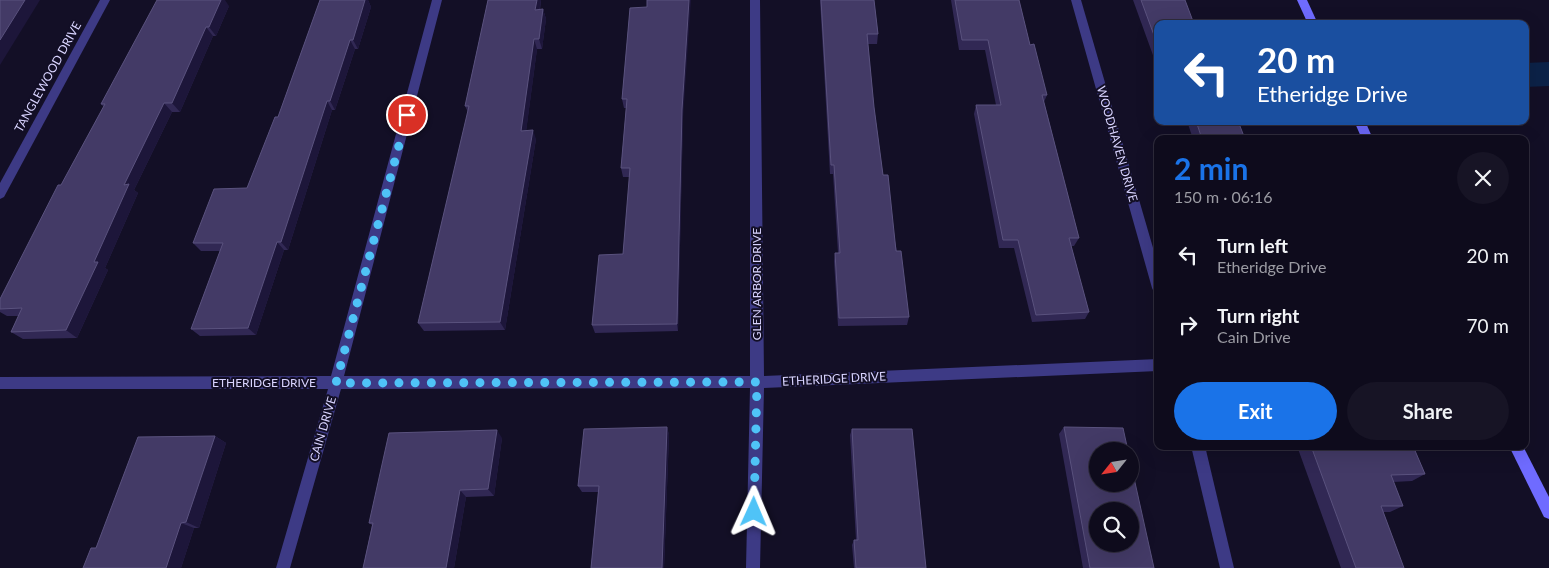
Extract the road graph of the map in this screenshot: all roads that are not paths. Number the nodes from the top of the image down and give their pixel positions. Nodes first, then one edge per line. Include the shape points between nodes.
1 (105, 0) edge
2 (438, 0) edge
3 (755, 0) edge
4 (1076, 0) edge
5 (1302, 0) edge
6 (1311, 20) edge
7 (0, 194) edge
8 (1154, 274) edge
9 (1154, 365) edge
10 (757, 382) junction
11 (0, 383) edge
12 (336, 383) junction
13 (1199, 450) edge
14 (1518, 450) edge
15 (1549, 512) edge
16 (283, 568) edge
17 (753, 568) edge
18 (1227, 568) edge

1 - 7 street, TANGLEWOOD DRIVE
2 - 12 street, CAIN DRIVE
3 - 10 street, GLEN ARBOR DRIVE
4 - 8 street, WOODHAVEN DRIVE
5 - 6 main road
9 - 10 street, ETHERIDGE DRIVE
10 - 12 street, ETHERIDGE DRIVE
10 - 17 street, GLEN ARBOR DRIVE
11 - 12 street, ETHERIDGE DRIVE
12 - 16 street, CAIN DRIVE
13 - 18 street
14 - 15 main road

